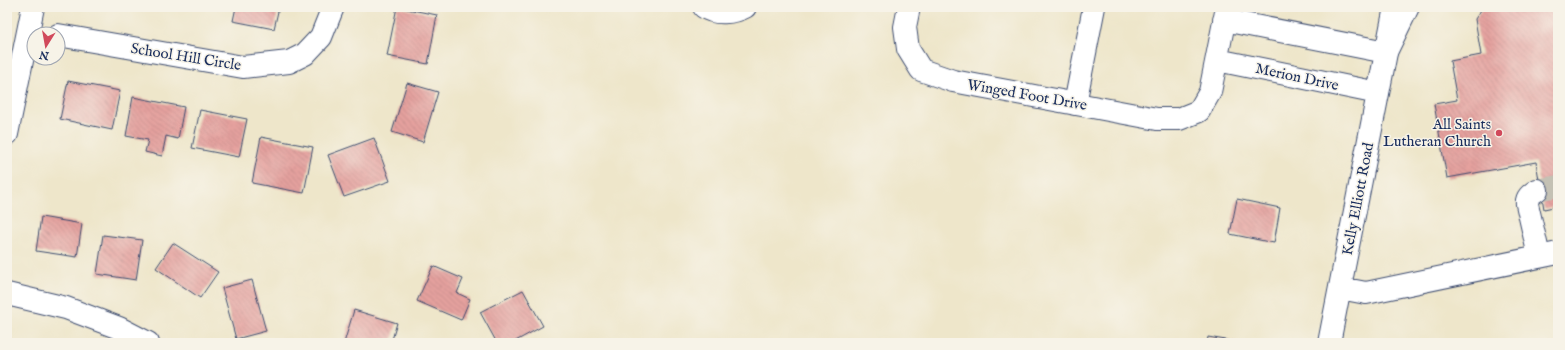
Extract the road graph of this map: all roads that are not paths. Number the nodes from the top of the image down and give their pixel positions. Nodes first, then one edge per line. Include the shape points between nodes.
1 (33, 7) edge
2 (333, 7) edge
3 (704, 7) edge
4 (745, 7) edge
5 (909, 7) edge
6 (1094, 7) edge
7 (1395, 7) edge
8 (1408, 7) edge
9 (1226, 14) edge
10 (30, 26) edge
11 (66, 36) edge
12 (26, 44) edge
13 (1386, 52) junction
14 (1217, 60) junction
15 (1378, 94) junction
16 (1075, 104) junction
17 (7, 134) edge
18 (1537, 190) dead end
19 (1549, 254) edge
20 (1340, 288) junction
21 (7, 294) edge
22 (148, 343) edge
23 (1330, 343) edge

1 - 10 street
2 - 11 street, School Hill Circle via 321,37 305,54 289,62 243,67
3 - 4 street via 733,12
5 - 16 street, Winged Foot Drive via 905,27 908,49 921,70 953,81
6 - 16 street
7 - 13 street, Kelly Elliott Road
8 - 13 street
9 - 13 street
9 - 14 street
12 - 17 street
13 - 15 street, Kelly Elliott Road
14 - 15 street, Merion Drive
14 - 16 street, Winged Foot Drive via 1210,92 1199,111 1179,119 1157,119
15 - 20 street, Kelly Elliott Road
18 - 19 street via 1526,200
19 - 20 street via 1366,293
20 - 23 street, Kelly Elliott Road
21 - 22 street via 66,308 119,328

